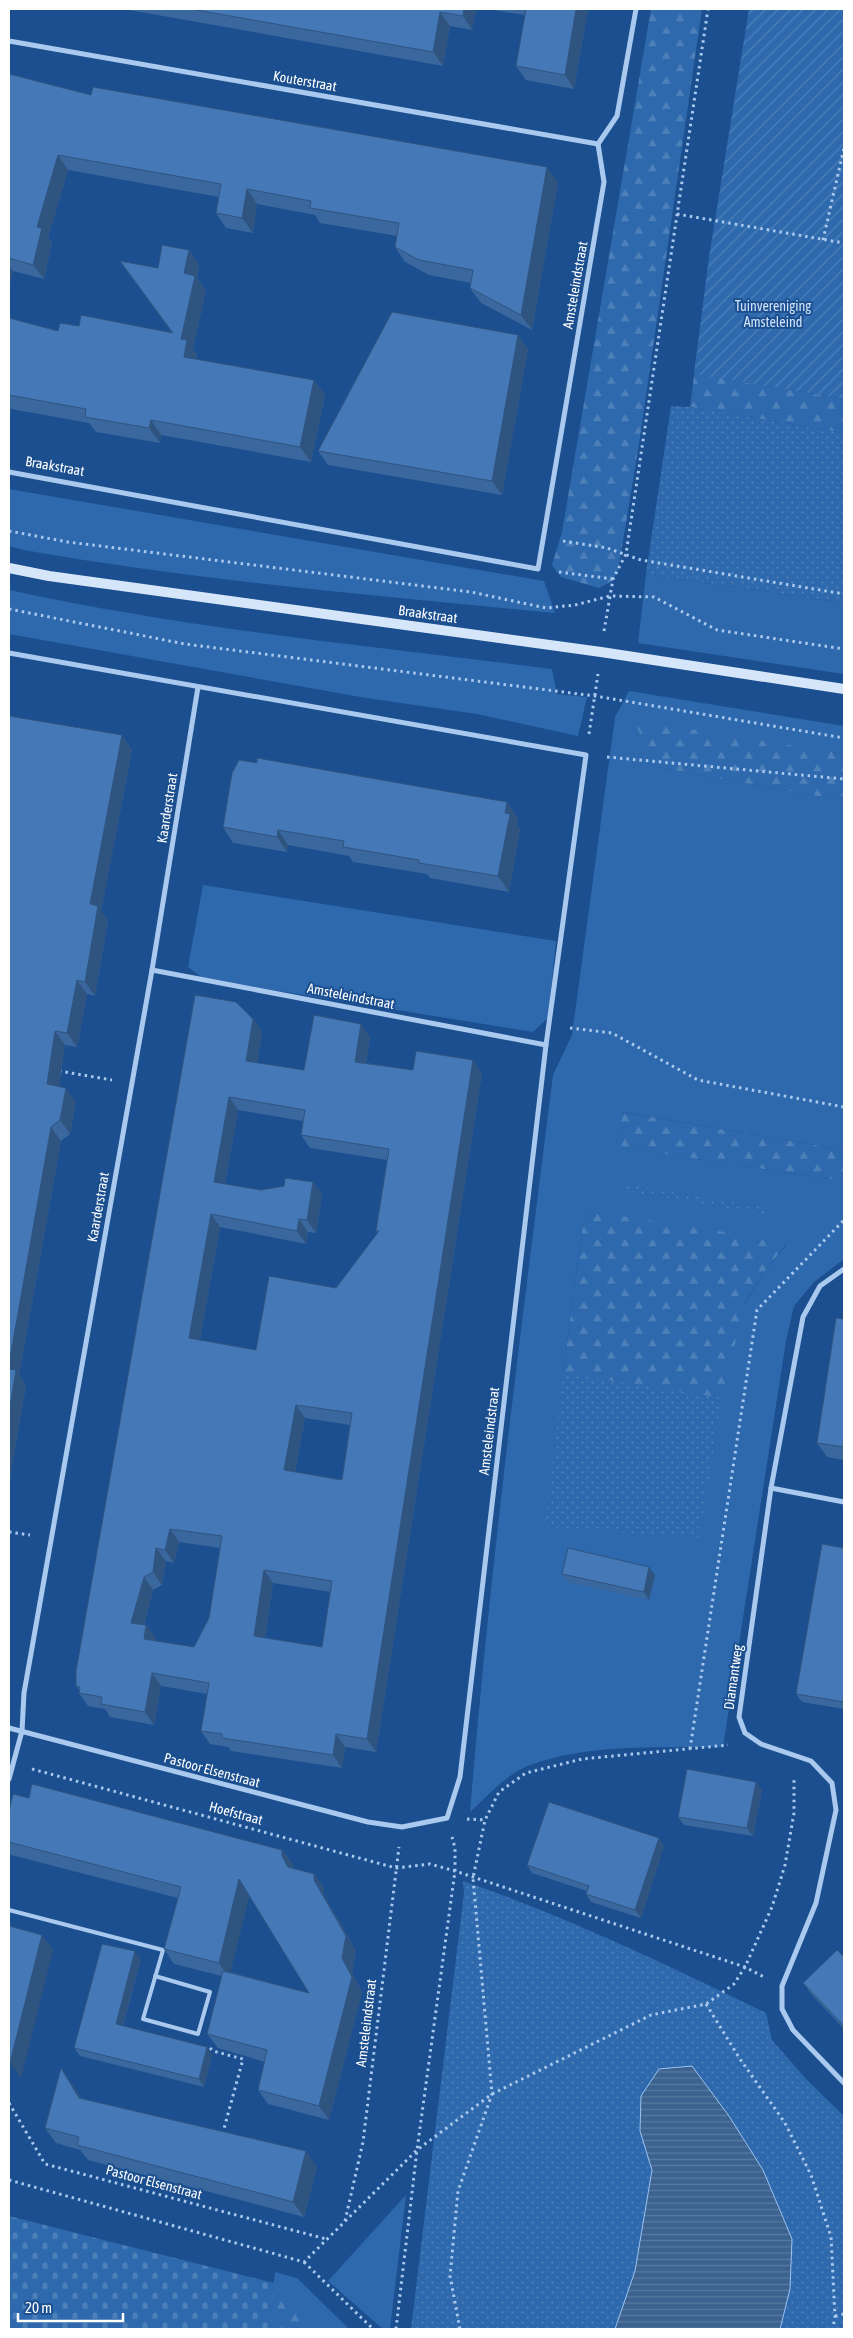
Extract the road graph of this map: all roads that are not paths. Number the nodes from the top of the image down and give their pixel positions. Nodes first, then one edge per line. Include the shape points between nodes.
1 (636, 9) edge
2 (9, 40) edge
3 (598, 144) junction
4 (9, 472) edge
5 (9, 568) edge
6 (538, 570) joint
7 (9, 652) edge
8 (198, 687) junction
9 (844, 689) edge
10 (152, 970) junction
11 (546, 1045) junction
12 (844, 1269) edge
13 (771, 1488) junction
14 (844, 1502) edge
15 (9, 1728) edge
16 (22, 1731) junction
17 (9, 1780) edge
18 (448, 1818) joint
19 (9, 1910) edge
20 (155, 1976) junction
21 (844, 2083) edge

1 - 3 street via 617,116
2 - 3 street, Kouterstraat
3 - 6 street, Amsteleindstraat via 604,182
4 - 6 street, Braakstraat
5 - 9 street, Braakstraat
7 - 8 street
8 - 10 street, Kaarderstraat
8 - 11 street, Amsteleindstraat via 586,755
10 - 11 street, Amsteleindstraat
10 - 16 street, Kaarderstraat via 26,1684
11 - 18 street, Amsteleindstraat via 460,1777
12 - 13 street, Diamantweg via 820,1286 803,1317
13 - 14 street
13 - 21 street, Diamantweg via 739,1717 745,1733 760,1744 811,1761 832,1783 836,1810 816,1903 782,1986 782,2009 793,2030
15 - 16 street
16 - 17 street
16 - 18 street, Pastoor Elsenstraat via 368,1822 402,1826
19 - 20 lane via 163,1950
20 - 20 lane via 210,1992 198,2034 143,2019

